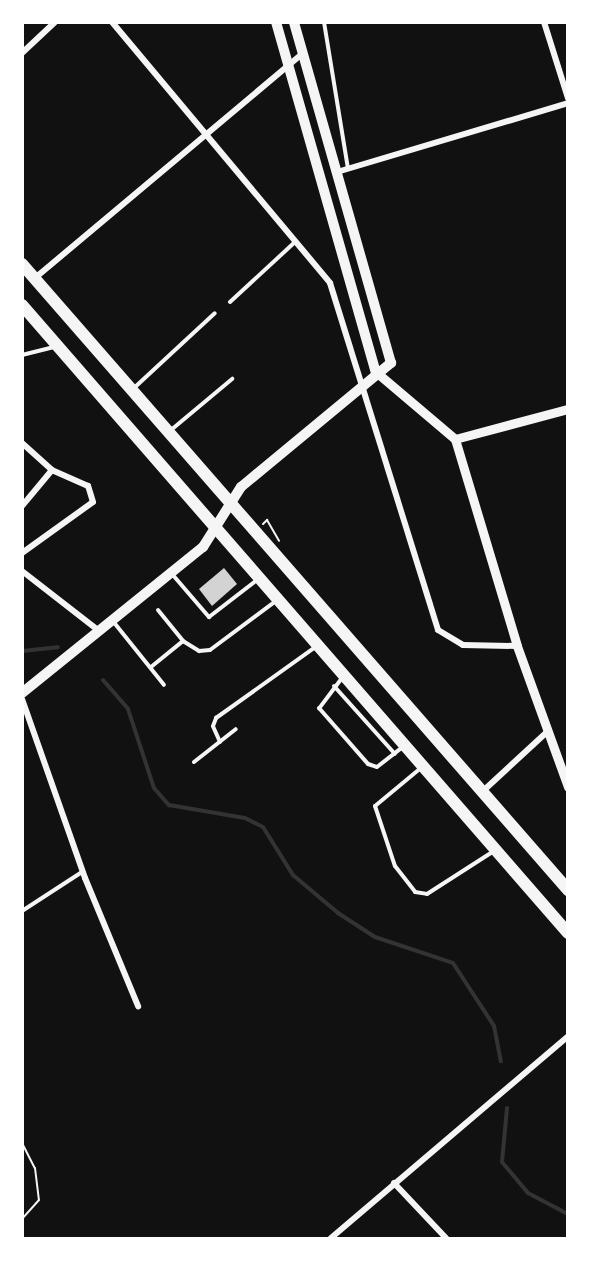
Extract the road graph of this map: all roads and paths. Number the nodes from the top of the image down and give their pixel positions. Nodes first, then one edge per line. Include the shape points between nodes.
1 (55, 22) edge
2 (112, 22) edge
3 (276, 22) edge
4 (294, 22) edge
5 (324, 22) edge
6 (544, 22) edge
7 (22, 53) edge
8 (303, 53) junction
9 (288, 63) junction
10 (567, 98) edge
11 (567, 103) edge
12 (202, 135) junction
13 (348, 169) junction
14 (337, 172) junction
15 (296, 242) junction
16 (22, 264) edge
17 (35, 278) junction
18 (230, 302) dead end
19 (22, 305) edge
20 (215, 314) dead end
21 (57, 346) junction
22 (22, 355) edge
23 (391, 363) junction
24 (376, 372) junction
25 (232, 379) dead end
26 (389, 380) junction
27 (363, 381) junction
28 (131, 391) junction
29 (567, 409) edge
30 (168, 432) junction
31 (455, 439) junction
32 (22, 442) edge
33 (52, 470) junction
34 (230, 502) junction
35 (22, 506) edge
36 (216, 531) junction
37 (22, 553) edge
38 (22, 571) edge
39 (171, 573) junction
40 (259, 579) junction
41 (278, 600) junction
42 (158, 610) dead end
43 (112, 620) junction
44 (99, 632) junction
45 (183, 641) junction
46 (317, 645) junction
47 (517, 646) junction
48 (150, 668) junction
49 (344, 676) junction
50 (164, 686) dead end
51 (334, 686) junction
52 (22, 693) edge
53 (22, 699) edge
54 (236, 729) dead end
55 (547, 732) junction
56 (220, 742) junction
57 (405, 746) junction
58 (394, 754) junction
59 (194, 762) dead end
60 (423, 767) junction
61 (567, 787) edge
62 (483, 791) junction
63 (495, 850) junction
64 (83, 872) junction
65 (567, 890) edge
66 (22, 911) edge
67 (567, 933) edge
68 (138, 1006) dead end
69 (567, 1036) edge
70 (22, 1143) edge
71 (394, 1183) junction
72 (22, 1219) edge
73 (331, 1239) edge
74 (446, 1239) edge

1 - 7 street
2 - 12 street
3 - 9 main road
4 - 8 main road
5 - 13 lane
6 - 10 street
8 - 9 street
8 - 14 main road
9 - 12 street
9 - 24 main road
11 - 13 street
12 - 15 street
12 - 17 street
13 - 14 street
14 - 23 main road
15 - 18 lane
15 - 27 street via 336,294
16 - 17 highway
17 - 28 highway
19 - 21 highway
20 - 28 lane
21 - 22 lane
21 - 36 highway
23 - 24 main road
23 - 26 street
24 - 26 street
24 - 27 main road
25 - 30 lane
26 - 31 street via 401,397
27 - 34 main road
27 - 47 street via 438,630 463,645
28 - 30 highway
29 - 31 street
30 - 34 highway
31 - 47 street
32 - 33 street
33 - 35 street
33 - 37 street via 88,486 93,502
34 - 36 main road
34 - 62 highway
36 - 39 main road
36 - 40 highway
38 - 44 street
39 - 40 lane via 209,617
39 - 43 main road
40 - 41 highway
41 - 45 lane via 210,650 199,651
41 - 46 highway
42 - 45 lane
43 - 44 main road
43 - 48 lane
44 - 52 main road
45 - 48 lane
46 - 49 highway
46 - 56 lane via 216,718 213,726
47 - 55 street
48 - 50 lane
49 - 51 lane
49 - 57 highway
51 - 58 lane
51 - 58 lane via 320,708 368,764 377,767
53 - 64 street
54 - 56 lane
55 - 61 street
55 - 62 street
56 - 59 lane
57 - 58 lane
57 - 60 highway
60 - 63 highway
60 - 63 lane via 375,806 395,866 415,892 427,894
62 - 65 highway
63 - 67 highway
64 - 66 lane
64 - 68 street
69 - 71 street
70 - 72 path via 35,1168 39,1200
71 - 73 street
71 - 74 street

